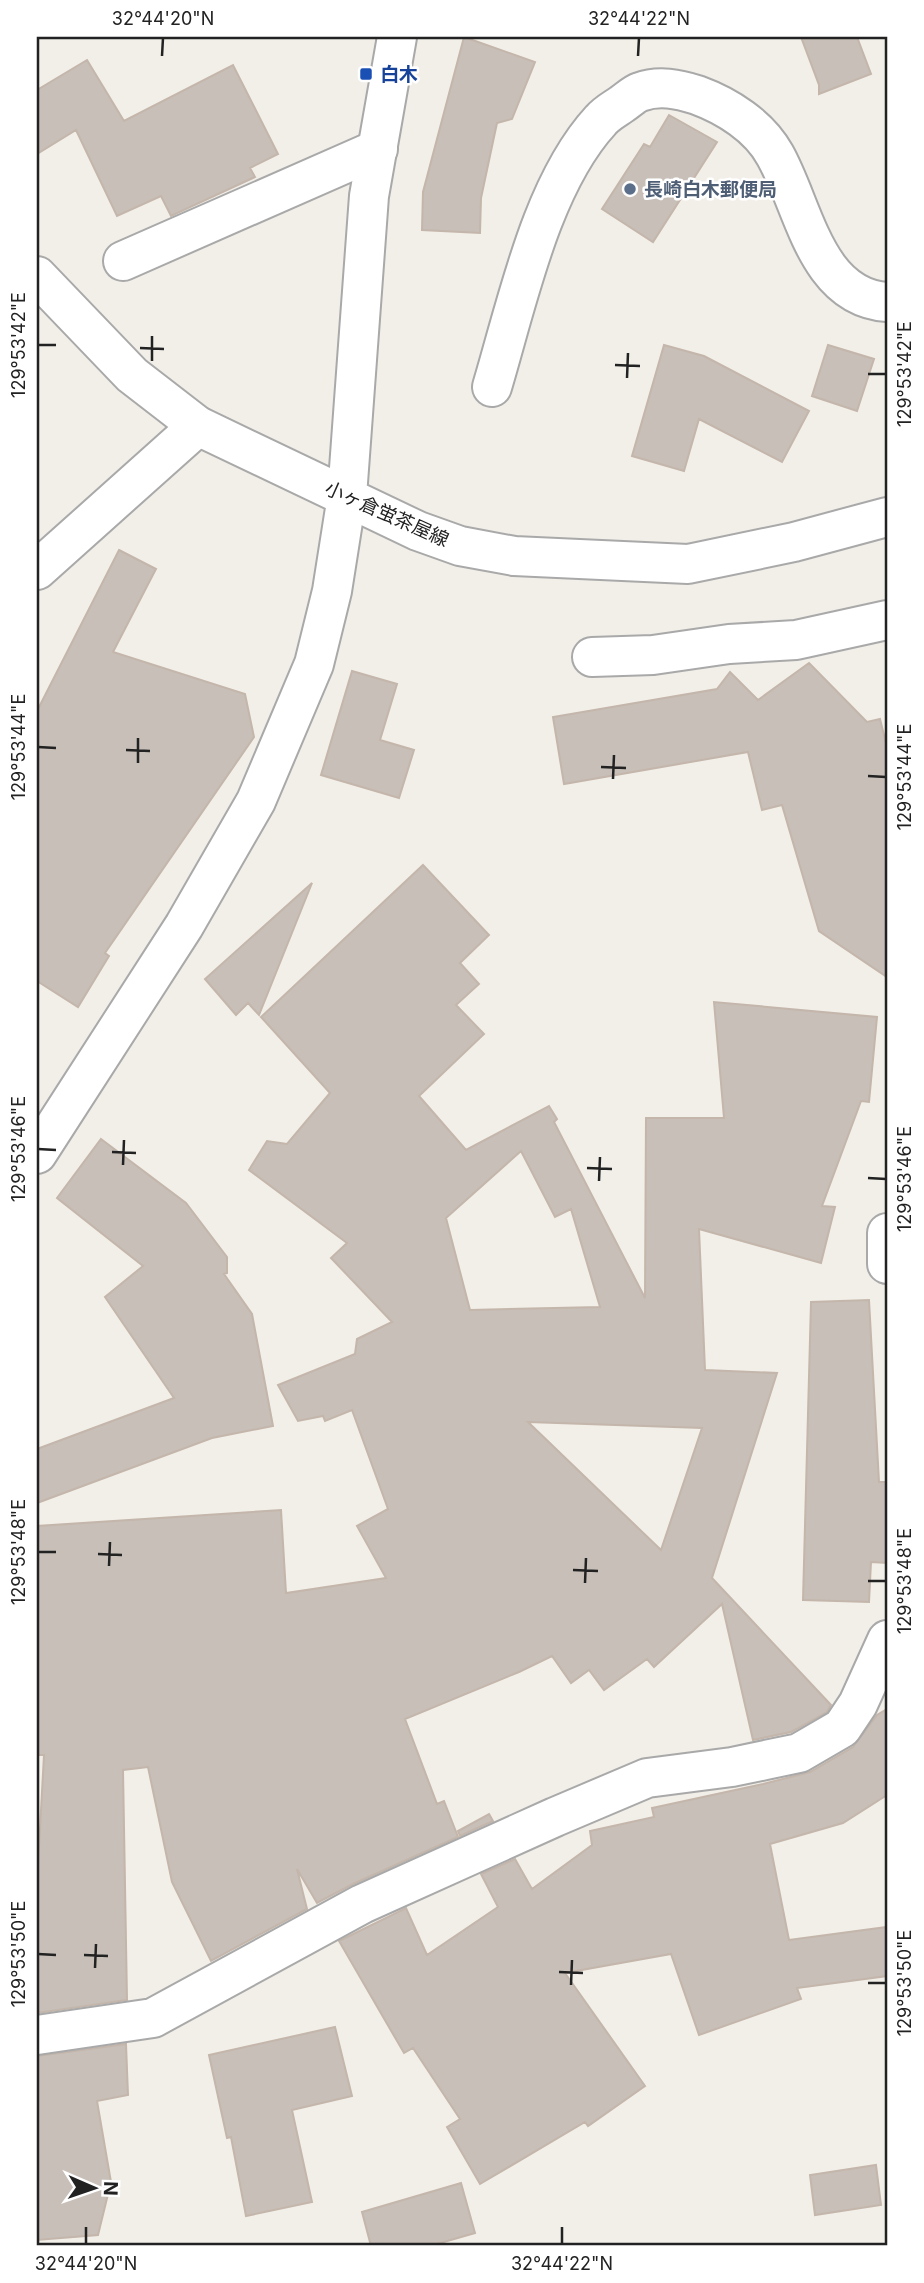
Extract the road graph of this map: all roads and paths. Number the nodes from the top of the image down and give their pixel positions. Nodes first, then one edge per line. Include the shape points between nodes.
1 (397, 37) edge
2 (377, 149) junction
3 (123, 261) dead end
4 (37, 276) edge
5 (887, 302) edge
6 (492, 387) dead end
7 (198, 426) junction
8 (346, 496) junction
9 (887, 517) edge
10 (37, 570) edge
11 (887, 620) edge
12 (592, 657) dead end
13 (37, 1154) edge
14 (887, 1233) edge
15 (887, 1264) edge
16 (887, 1640) edge
17 (37, 2035) edge

1 - 2 street
2 - 3 street
2 - 8 street via 368,210
4 - 7 street, 小ヶ倉蛍茶屋線 via 132,375
5 - 6 street via 856,293 836,280 822,261 774,152 743,117 673,87 639,92 602,118 544,215
7 - 8 street, 小ヶ倉蛍茶屋線
7 - 10 street
8 - 9 street, 小ヶ倉蛍茶屋線 via 460,546 514,556 688,564
8 - 13 street via 332,591 314,664 256,801 184,926
11 - 12 street via 796,640
14 - 15 street
16 - 17 street via 842,1728 799,1753 647,1778 362,1904 153,2018

